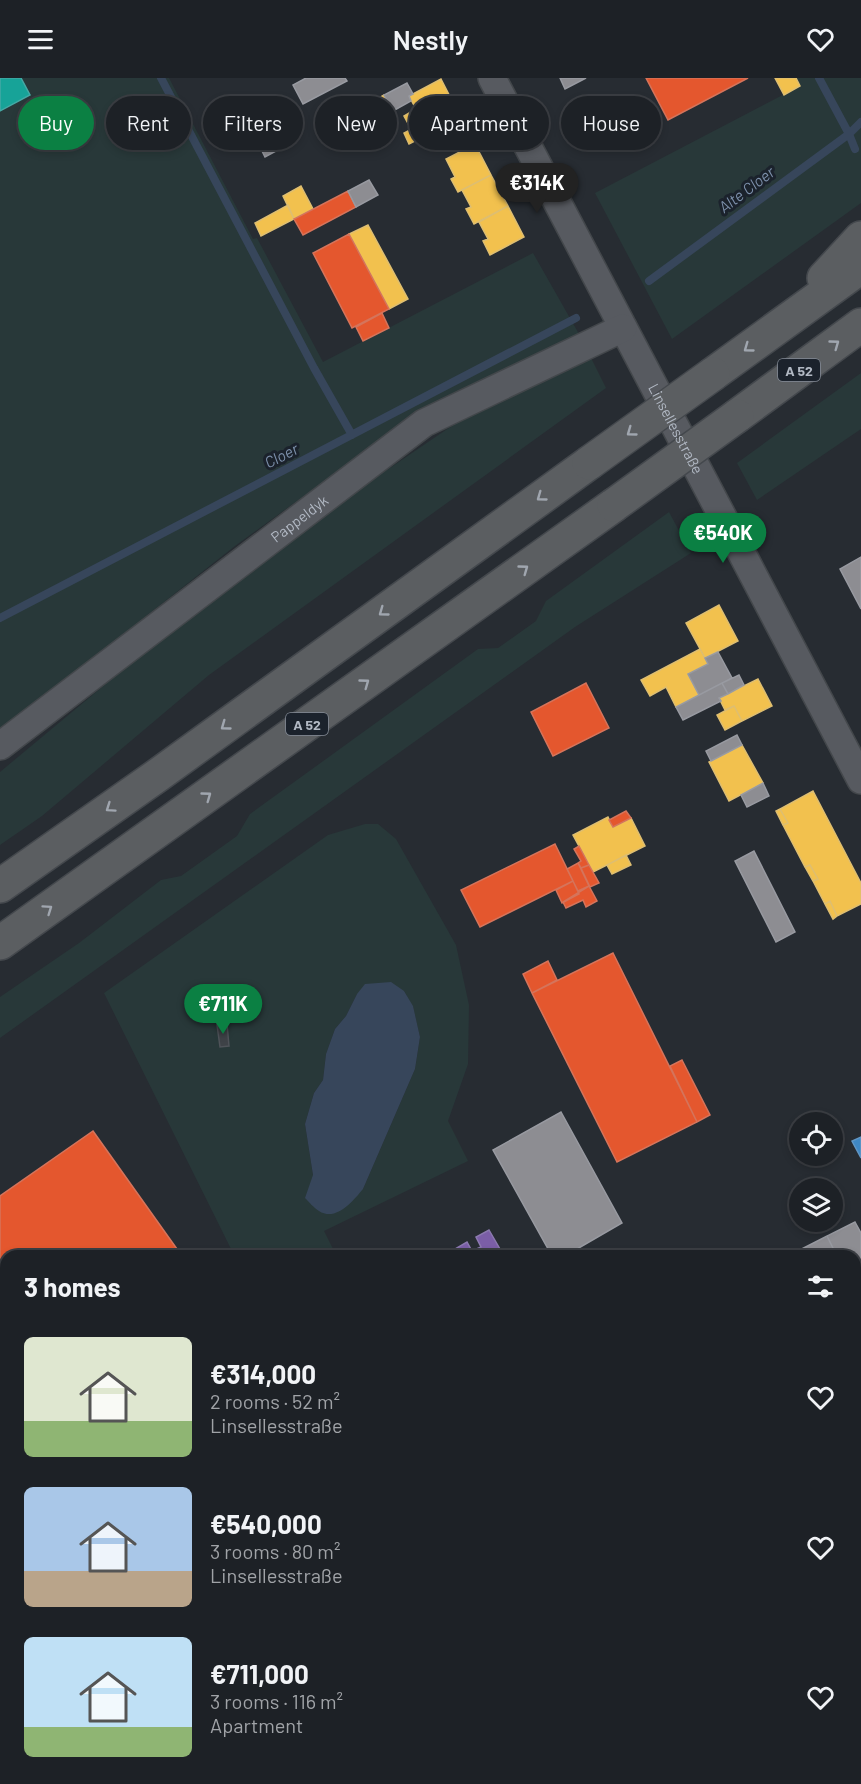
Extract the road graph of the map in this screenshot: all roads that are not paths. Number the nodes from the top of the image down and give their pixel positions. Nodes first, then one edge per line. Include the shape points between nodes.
1 (492, 78) edge
2 (861, 238) edge
3 (861, 267) edge
4 (783, 323) junction
5 (861, 325) edge
6 (623, 328) junction
7 (0, 746) edge
8 (861, 780) edge
9 (0, 886) edge
10 (0, 943) edge

1 - 6 street, Linsellesstraße
2 - 4 highway
3 - 4 highway
4 -> 9 highway, bridge
10 -> 5 highway, A 52, bridge
6 - 7 street, Pappeldyk via 424,423
6 - 8 street, Linsellesstraße

